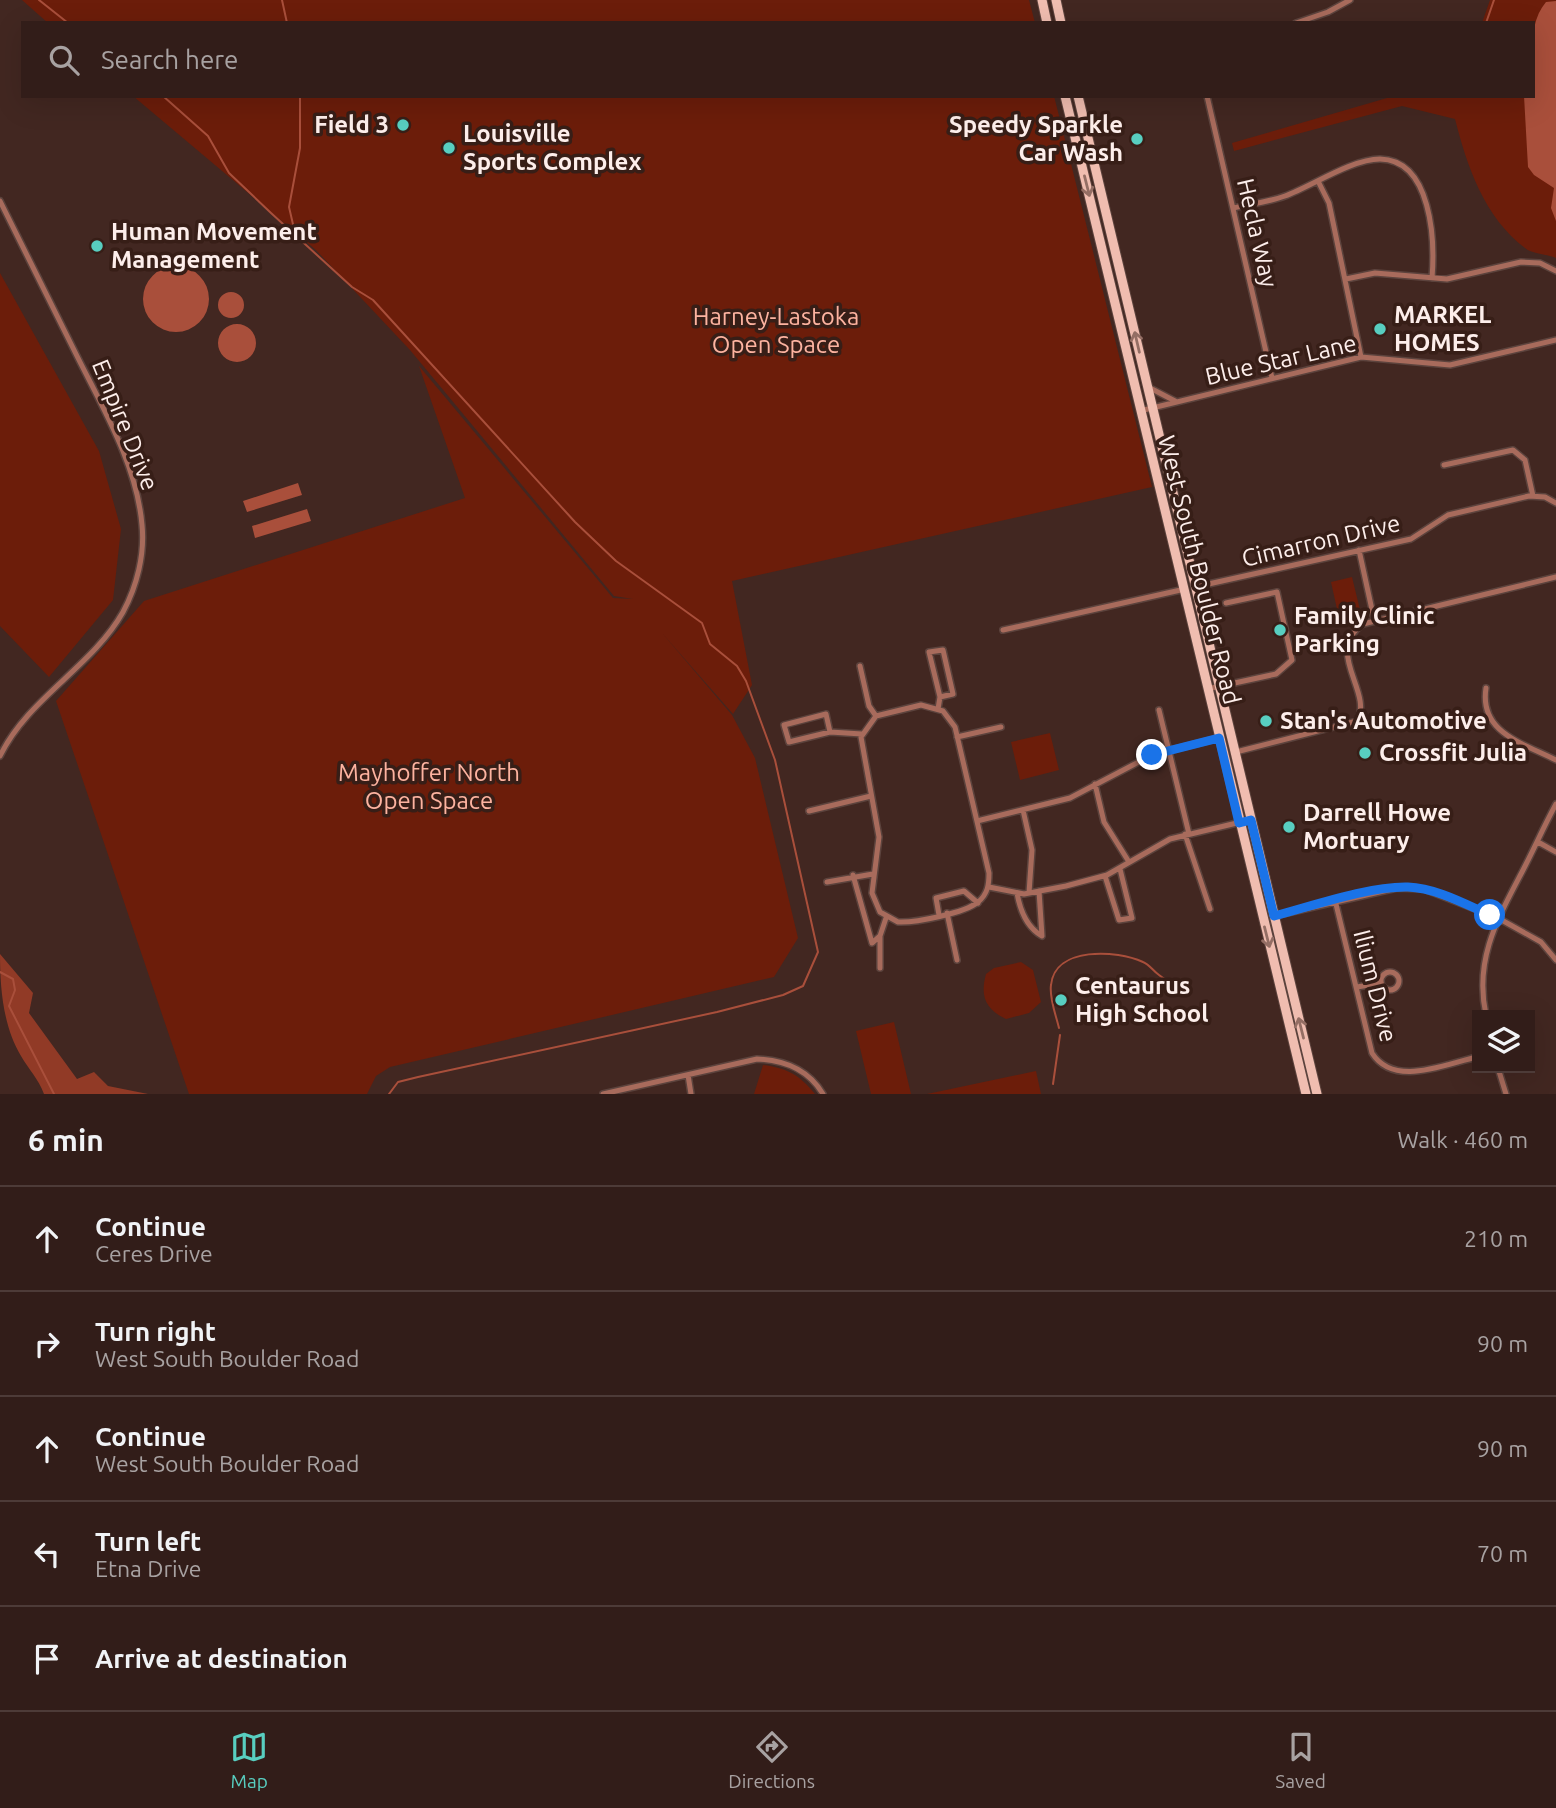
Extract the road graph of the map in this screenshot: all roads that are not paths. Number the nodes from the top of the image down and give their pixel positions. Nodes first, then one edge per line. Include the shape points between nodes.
1 (1042, 0) edge
2 (1056, 0) edge
3 (1350, 0) edge
4 (1047, 21) edge
5 (1061, 21) edge
6 (1302, 21) edge
7 (1065, 98) edge
8 (1079, 98) edge
9 (1207, 98) edge
10 (1318, 181) junction
11 (0, 201) edge
12 (1233, 208) junction
13 (1556, 271) edge
14 (1432, 278) junction
15 (1346, 279) junction
16 (1556, 340) edge
17 (1361, 358) junction
18 (1272, 378) junction
19 (1147, 386) junction
20 (1178, 402) junction
21 (1153, 408) junction
22 (1140, 411) junction
23 (1444, 465) dead end
24 (1533, 496) junction
25 (1556, 503) edge
26 (1359, 551) junction
27 (1556, 577) edge
28 (1196, 586) junction
29 (1184, 589) junction
30 (1226, 603) dead end
31 (1374, 619) junction
32 (1003, 630) dead end
33 (860, 666) dead end
34 (1219, 686) junction
35 (1486, 688) dead end
36 (1207, 689) junction
37 (940, 697) junction
38 (938, 709) junction
39 (1160, 710) dead end
40 (876, 716) junction
41 (1001, 727) dead end
42 (830, 732) junction
43 (862, 734) junction
44 (957, 737) junction
45 (1219, 738) junction
46 (1170, 750) junction
47 (1236, 752) junction
48 (0, 756) edge
49 (1556, 760) edge
50 (1095, 784) junction
51 (871, 796) junction
52 (1556, 804) edge
53 (1023, 810) junction
54 (809, 811) dead end
55 (1251, 820) junction
56 (977, 821) junction
57 (1239, 823) junction
58 (1187, 834) junction
59 (1538, 842) junction
60 (1556, 852) edge
61 (1129, 862) junction
62 (1120, 869) junction
63 (873, 874) junction
64 (853, 875) junction
65 (1105, 876) junction
66 (827, 882) dead end
67 (989, 887) junction
68 (1039, 891) junction
69 (1023, 893) junction
70 (1335, 900) junction
71 (978, 903) junction
72 (1210, 909) dead end
73 (947, 913) junction
74 (939, 915) junction
75 (1274, 916) junction
76 (886, 918) junction
77 (1498, 918) junction
78 (880, 936) junction
79 (957, 960) dead end
80 (1556, 960) edge
81 (880, 968) dead end
82 (1381, 983) dead end
83 (1357, 988) junction
84 (1485, 1010) edge
85 (1472, 1058) edge
86 (1500, 1073) edge
87 (688, 1075) junction
88 (603, 1094) edge
89 (691, 1094) edge
90 (823, 1094) edge
91 (1306, 1094) edge
92 (1317, 1094) edge
93 (1506, 1094) edge

1 - 4 main road
2 - 5 main road
3 - 6 street
7 -> 22 main road, West South Boulder Road
19 -> 8 main road, West South Boulder Road
9 - 12 street, Hecla Way
10 - 12 street via 1283,196
10 - 14 street via 1364,162 1399,163 1414,176 1424,195 1435,247
10 - 15 street via 1329,203
11 - 48 street, Empire Drive via 110,424 139,503 142,537 139,569 122,614 30,712
12 - 18 street, Hecla Way
13 - 14 street via 1540,263 1521,262 1447,279
14 - 15 street via 1375,272
15 - 17 street
16 - 17 street, Blue Star Lane via 1450,365
17 - 18 street, Blue Star Lane
18 - 20 street, Blue Star Lane
19 - 20 street
19 - 21 main road, West South Boulder Road
20 - 21 street, Blue Star Lane
21 - 22 street, Blue Star Lane
21 - 28 main road, West South Boulder Road
22 - 29 main road, West South Boulder Road
23 - 24 street via 1513,450 1525,460
24 - 25 street, Cimarron Drive
24 - 26 street, Cimarron Drive via 1440,517 1419,536
26 - 28 street, Cimarron Drive
26 - 31 street
27 - 31 street
28 - 29 street, Cimarron Drive
28 - 34 main road, West South Boulder Road
29 - 32 street, Cimarron Drive
29 - 36 main road, West South Boulder Road
30 - 34 street via 1277,592 1292,660 1276,674
31 - 47 street via 1354,631 1347,652 1360,710 1357,721
33 - 40 street via 869,706
34 - 36 street
34 - 47 main road, West South Boulder Road
35 - 49 street via 1483,704 1494,725
36 - 45 main road, West South Boulder Road
37 - 37 street via 929,652 943,650 953,694
37 - 38 street
38 - 40 street via 920,705
38 - 44 street via 951,718
39 - 46 street
40 - 43 street
41 - 44 street
42 - 42 street via 789,743 784,725 826,715
42 - 43 street
43 - 51 street
44 - 56 street
45 - 46 street
45 - 57 main road, West South Boulder Road
46 - 50 street
46 - 58 street
47 - 55 main road, West South Boulder Road
50 - 53 street via 1070,798
50 - 61 street via 1104,822
51 - 54 street
51 - 63 street via 879,837
52 - 59 street
53 - 56 street
53 - 69 street via 1032,850
55 - 57 street
55 - 75 main road, West South Boulder Road
56 - 67 street
57 - 58 street
57 -> 91 main road, West South Boulder Road
58 - 61 street
58 - 72 street
59 - 60 street
59 - 77 street
61 - 62 street
62 - 65 street
62 - 65 street via 1132,918 1119,920
63 - 64 street
63 - 76 street via 875,904
64 - 66 street
64 - 78 street via 872,943
65 - 68 street
67 - 69 street
67 - 71 street
68 - 69 street
68 - 69 street via 1042,936 1020,910
70 - 75 street
70 - 77 street via 1409,887
70 - 83 street, Ilium Drive
71 - 73 street
71 - 74 street via 964,891 936,898
73 - 74 street
73 - 79 street
74 - 76 street via 908,923
92 -> 75 main road, West South Boulder Road
76 - 78 street
77 - 80 street via 1541,943
77 - 84 street via 1481,971
78 - 81 street
82 - 83 street
83 - 85 street, Ilium Drive via 1372,1053 1386,1068 1405,1073
86 - 93 street
87 - 88 street
87 - 89 street
87 - 90 street via 773,1059 799,1069

